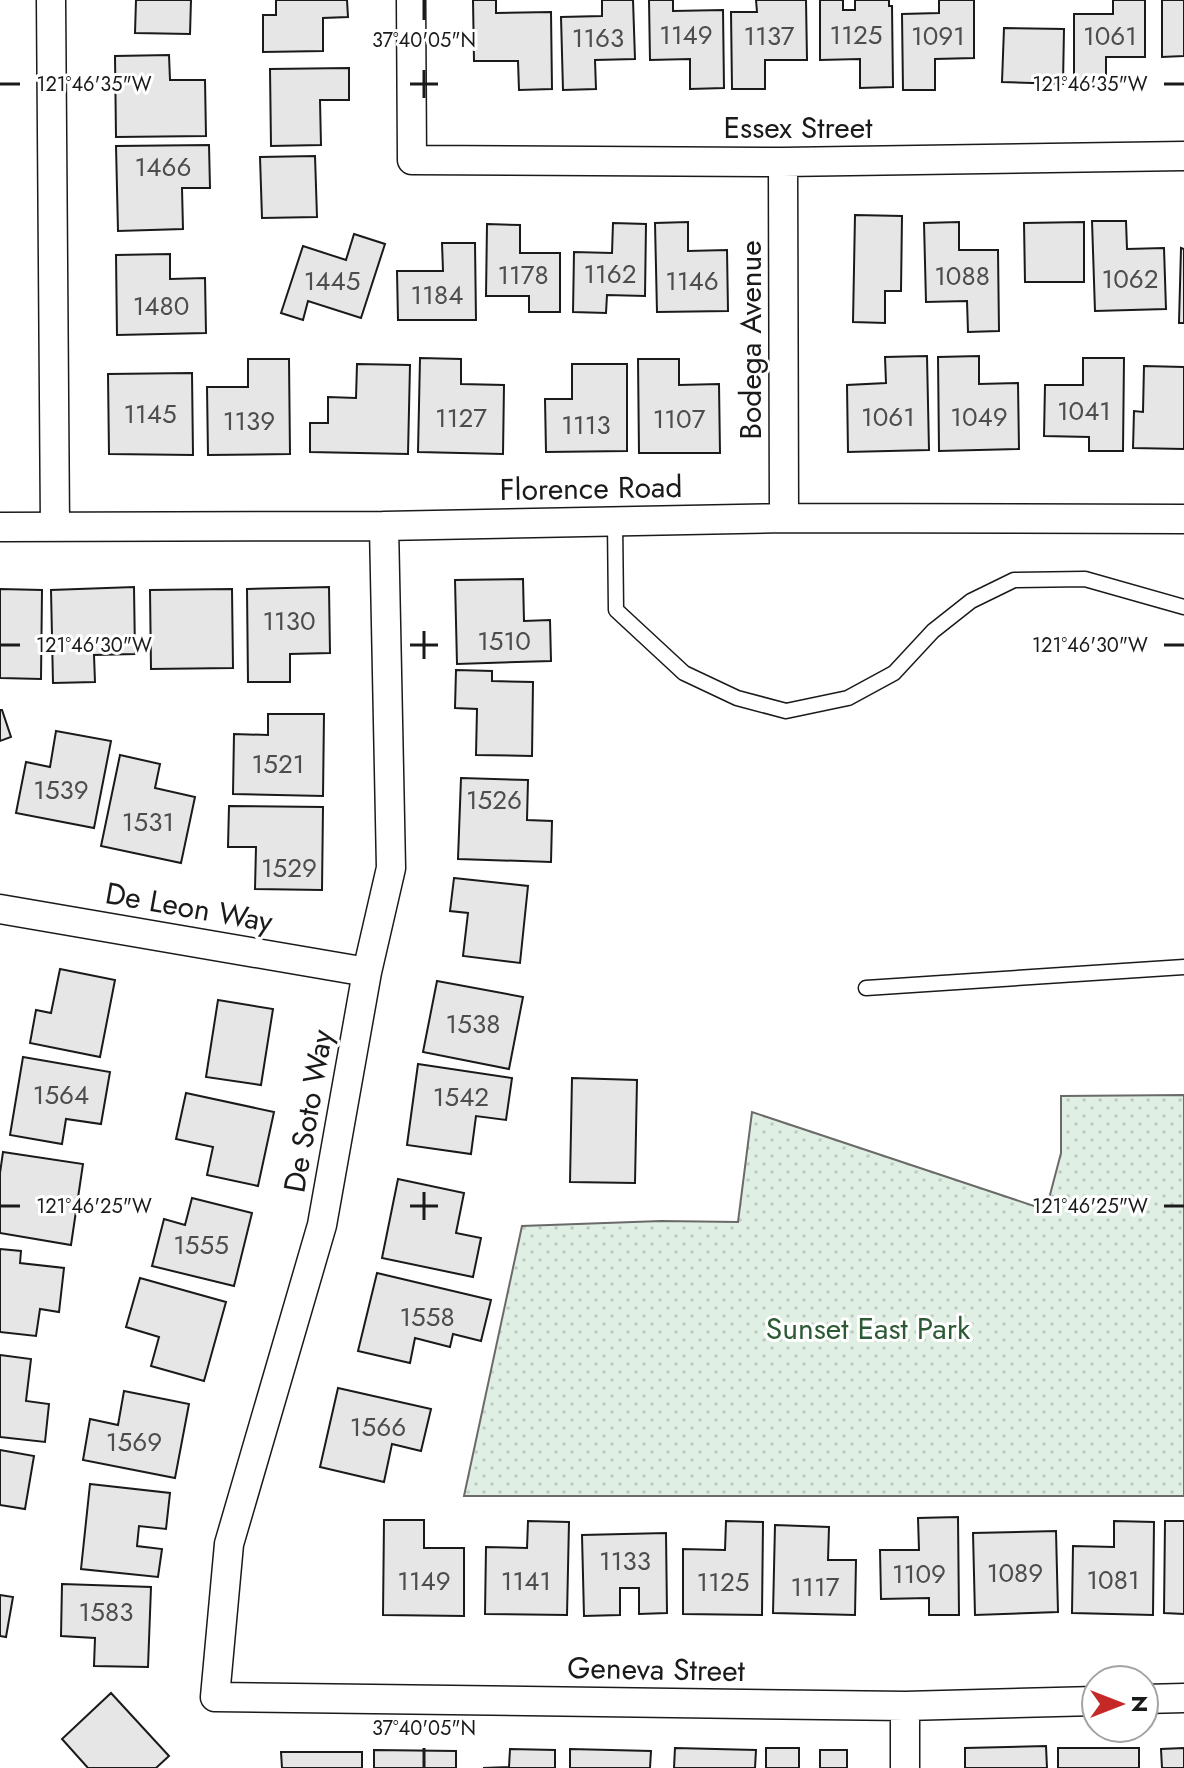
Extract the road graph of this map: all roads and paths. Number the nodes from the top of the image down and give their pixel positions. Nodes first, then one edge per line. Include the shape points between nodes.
1 (51, 0) edge
2 (411, 0) edge
3 (1184, 156) edge
4 (783, 162) junction
5 (784, 518) junction
6 (1184, 519) edge
7 (615, 522) junction
8 (384, 526) junction
9 (0, 527) edge
10 (55, 527) junction
11 (1184, 607) edge
12 (0, 909) edge
13 (1184, 967) edge
14 (367, 972) junction
15 (866, 988) dead end
16 (215, 1697) joint
17 (1184, 1698) edge
18 (1160, 1699) edge
19 (1080, 1701) edge
20 (905, 1706) junction
21 (905, 1768) edge

1 - 10 street
2 - 4 street, Essex Street via 412,160
3 - 4 street, Essex Street
4 - 5 street, Bodega Avenue
5 - 6 street, Florence Road
5 - 7 street, Florence Road
7 - 8 street, Florence Road
7 - 11 lane via 616,610 684,673 737,698 786,711 848,698 894,673 933,631 971,601 1014,580 1085,579
8 - 10 street, Florence Road
8 - 14 street, De Soto Way via 391,868
9 - 10 street, Florence Road
12 - 14 street, De Leon Way
13 - 15 lane
14 - 16 street, De Soto Way via 322,1225 229,1544
16 - 20 street, Geneva Street
17 - 18 street
19 - 20 street, Geneva Street
20 - 21 street

